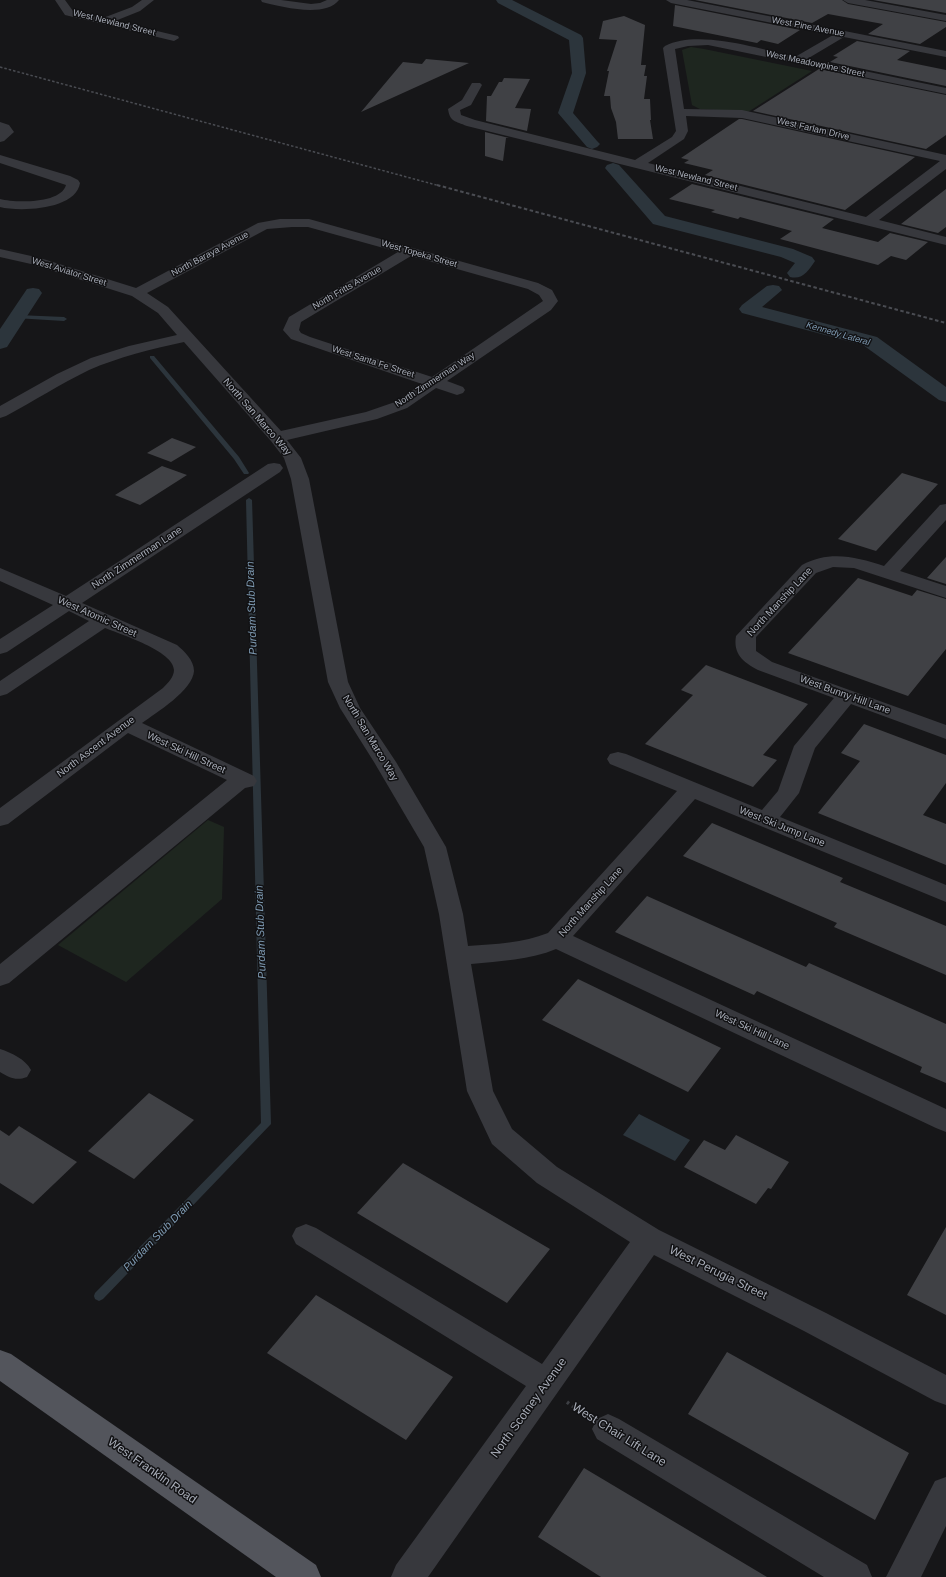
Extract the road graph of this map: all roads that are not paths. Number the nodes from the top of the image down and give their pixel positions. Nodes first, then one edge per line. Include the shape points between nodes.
1 (60, 0) edge
2 (149, 0) edge
3 (266, 0) edge
4 (334, 0) edge
5 (671, 0) edge
6 (848, 0) edge
7 (946, 18) edge
8 (104, 21) junction
9 (825, 30) junction
10 (842, 34) junction
11 (174, 38) dead end
12 (811, 38) dead end
13 (793, 49) dead end
14 (946, 54) edge
15 (780, 57) junction
16 (797, 60) junction
17 (476, 85) dead end
18 (946, 91) edge
19 (679, 112) junction
20 (0, 159) edge
21 (946, 159) edge
22 (946, 163) edge
23 (638, 164) junction
24 (0, 203) edge
25 (869, 221) junction
26 (286, 222) joint
27 (946, 241) edge
28 (410, 251) junction
29 (0, 253) edge
30 (136, 293) junction
31 (549, 295) joint
32 (291, 330) joint
33 (187, 337) junction
34 (435, 382) junction
35 (457, 390) dead end
36 (0, 413) edge
37 (277, 437) junction
38 (274, 468) dead end
39 (944, 514) edge
40 (888, 573) junction
41 (0, 574) edge
42 (946, 592) edge
43 (67, 604) junction
44 (103, 620) junction
45 (0, 648) edge
46 (747, 654) joint
47 (184, 670) joint
48 (0, 690) edge
49 (847, 696) junction
50 (126, 724) junction
51 (946, 732) edge
52 (618, 759) dead end
53 (691, 789) junction
54 (0, 819) edge
55 (766, 820) junction
56 (946, 894) edge
57 (557, 939) junction
58 (459, 956) junction
59 (0, 977) edge
60 (946, 1121) edge
61 (502, 1136) joint
62 (306, 1236) dead end
63 (649, 1239) junction
64 (0, 1364) edge
65 (547, 1383) junction
66 (946, 1391) edge
67 (608, 1429) road end
68 (946, 1492) edge
69 (304, 1577) edge
70 (408, 1577) edge
71 (855, 1577) edge
72 (903, 1577) edge

1 - 8 street, West Newland Street via 69,13
2 - 8 street via 136,9
3 - 4 street via 312,7
5 - 9 street, West Pine Avenue
6 - 7 street
8 - 11 street, West Newland Street
9 - 10 street, West Pine Avenue
9 - 12 street
10 - 14 street, West Pine Avenue
10 - 16 street
13 - 15 street
15 - 16 street, West Meadowpine Street
15 - 19 street, West Meadowpine Street via 708,42 676,44 670,48
16 - 18 street, West Meadowpine Street
17 - 23 street, West Newland Street via 467,102 454,109 454,117
19 - 21 street, West Farlam Drive via 747,115
19 - 23 street via 682,130 680,136
20 - 24 street via 65,179 74,186 66,194 34,206
22 - 25 street
23 - 25 street, West Newland Street
25 - 27 street, West Newland Street
26 - 28 street, West Topeka Street via 310,223
26 - 30 street, North Baraya Avenue via 263,226
28 - 31 street, West Topeka Street via 533,286
28 - 32 street, North Fritts Avenue via 294,320
29 - 30 street, West Aviator Street via 35,261
30 - 33 street, North San Marco Way via 163,310
31 - 34 street, North Zimmerman Way via 551,301 546,307
32 - 34 street, West Santa Fe Street via 305,340
33 - 36 street via 141,347 83,367
33 - 37 street, North San Marco Way
34 - 35 street, West Santa Fe Street
34 - 37 street, North Zimmerman Way via 400,405 376,414
37 - 58 street, North San Marco Way via 292,458 300,479 338,682 350,708 436,847
38 - 43 street, North Zimmerman Lane
39 - 40 street
40 - 42 street, North Manship Lane
40 - 46 street, North Manship Lane via 844,560 817,564 809,569 746,636 744,646
41 - 43 street, West Atomic Street
43 - 44 street, West Atomic Street
43 - 45 street, North Zimmerman Lane
44 - 47 street, West Atomic Street via 170,649 180,658
44 - 48 street
46 - 49 street, West Bunny Hill Lane via 765,666
47 - 50 street, North Ascent Avenue via 181,681 170,692
49 - 51 street, West Bunny Hill Lane
49 - 55 street via 805,746 788,793
50 - 54 street, North Ascent Avenue
50 - 59 street, West Ski Hill Street via 244,780
52 - 53 street, West Ski Jump Lane
53 - 55 street, West Ski Jump Lane
53 - 57 street, North Manship Lane
55 - 56 street, West Ski Jump Lane
57 - 58 street, North Manship Lane via 540,946 514,951
57 - 60 street, West Ski Hill Lane
58 - 61 street, North San Marco Way via 480,1091
61 - 63 street, West Perugia Street via 547,1175
62 - 65 street
63 - 65 street, North Scotney Avenue
63 - 66 street, West Perugia Street
64 - 69 main road, West Franklin Road
65 - 70 street, North Scotney Avenue
67 - 71 street, West Chair Lift Lane
68 - 72 street

